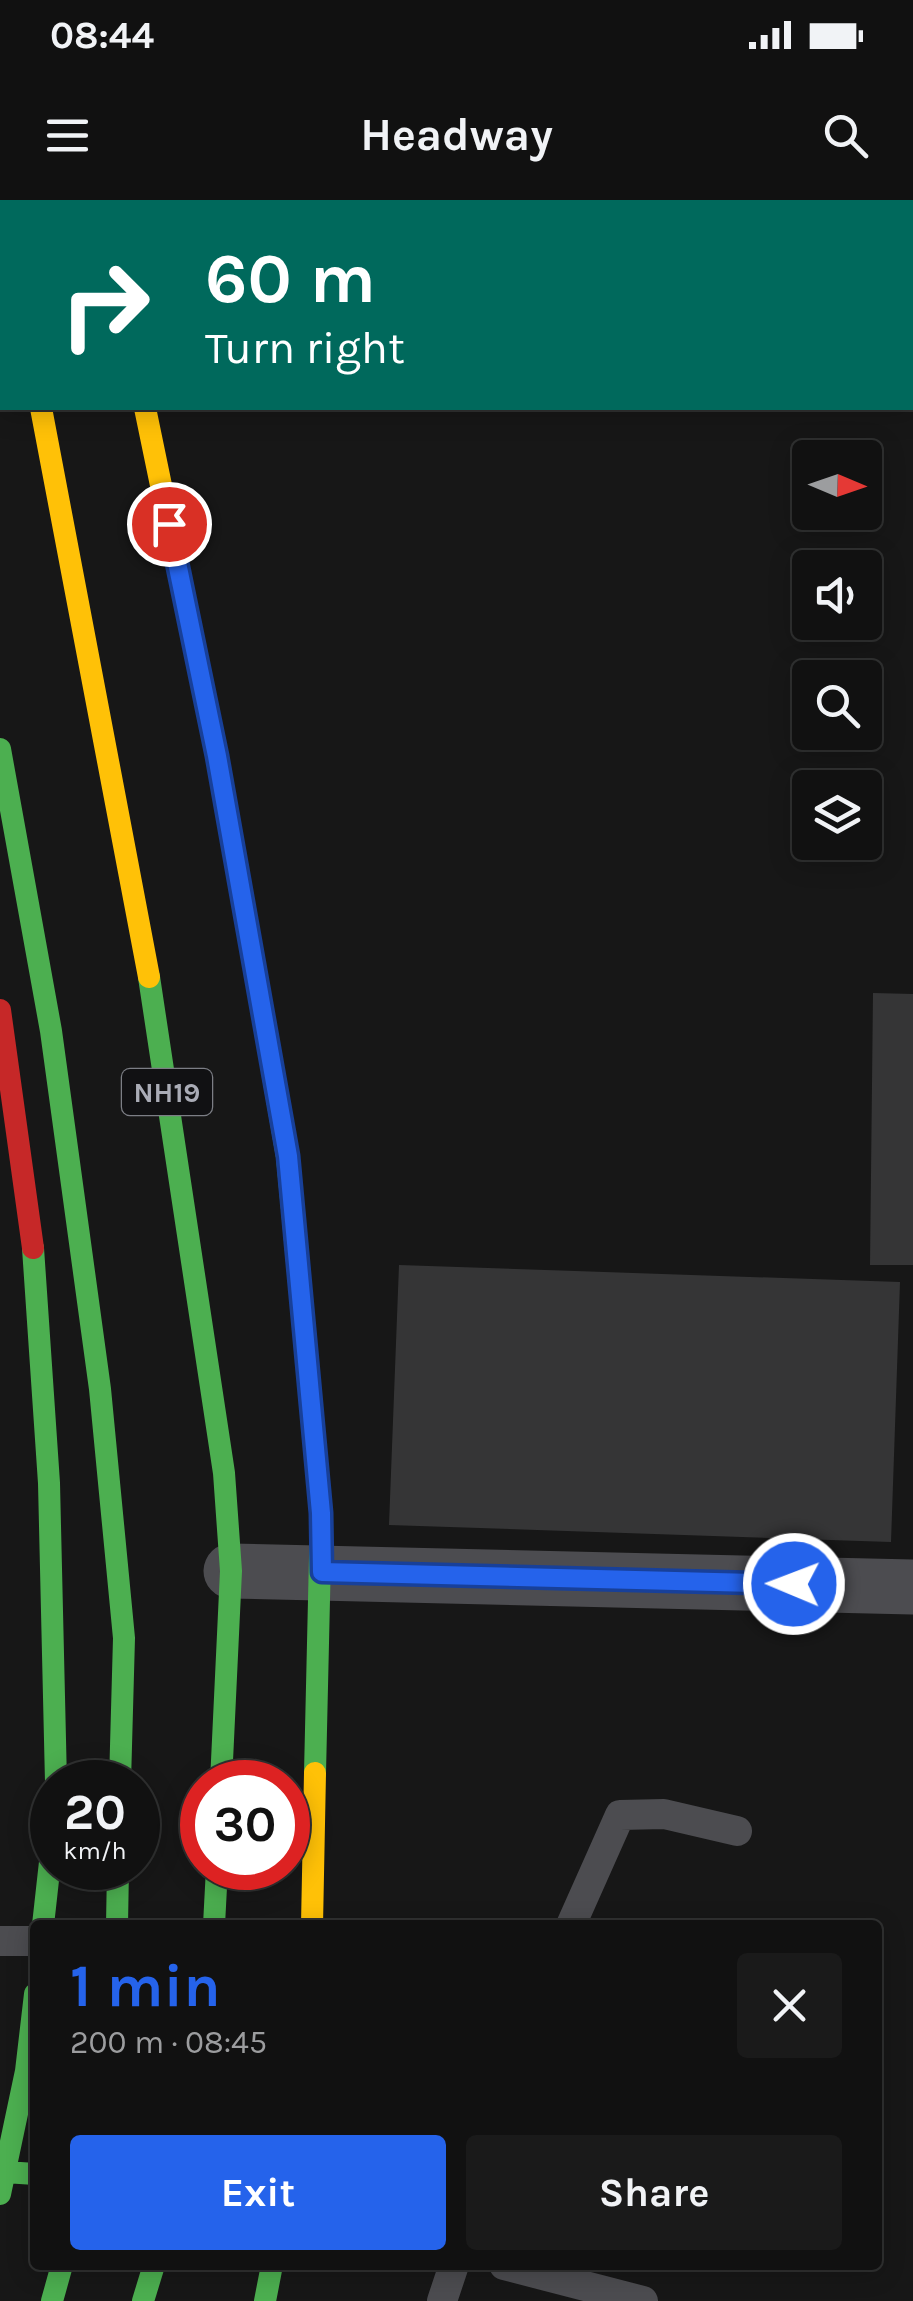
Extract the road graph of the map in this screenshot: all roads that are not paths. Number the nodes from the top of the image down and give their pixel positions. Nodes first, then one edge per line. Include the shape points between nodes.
1 (41, 410) edge
2 (145, 410) edge
3 (0, 749) edge
4 (0, 1010) edge
5 (10, 1139) edge
6 (232, 1571) junction
7 (322, 1572) junction
8 (913, 1586) edge
9 (55, 1760) edge
10 (121, 1760) edge
11 (222, 1760) edge
12 (737, 1831) dead end
13 (47, 1890) edge
14 (117, 1890) edge
15 (216, 1890) edge
16 (44, 1920) edge
17 (116, 1920) edge
18 (214, 1920) edge
19 (312, 1920) edge
20 (573, 1920) edge
21 (30, 1940) edge
22 (0, 1941) edge
23 (30, 2037) edge
24 (30, 2175) edge
25 (2, 2183) edge
26 (61, 2270) edge
27 (152, 2270) edge
28 (271, 2270) edge
29 (452, 2270) edge
30 (523, 2270) edge
31 (52, 2301) edge
32 (143, 2301) edge
33 (265, 2301) edge
34 (442, 2301) edge
35 (642, 2301) edge

1 - 6 main road, NH19 via 147,965 208,1356
2 - 7 main road via 217,756 288,1156
3 - 10 main road via 51,1031 100,1389 124,1638
4 - 5 main road
5 - 9 main road via 33,1247 49,1484
6 - 7 street
6 - 11 main road, NH19
7 - 8 street
7 - 19 main road
12 - 20 lane via 664,1814 620,1816
13 - 16 main road
14 - 17 main road
15 - 18 main road
21 - 22 lane
23 - 25 main road
24 - 25 main road
26 - 31 main road
27 - 32 main road
28 - 33 main road
29 - 34 lane
30 - 35 lane

